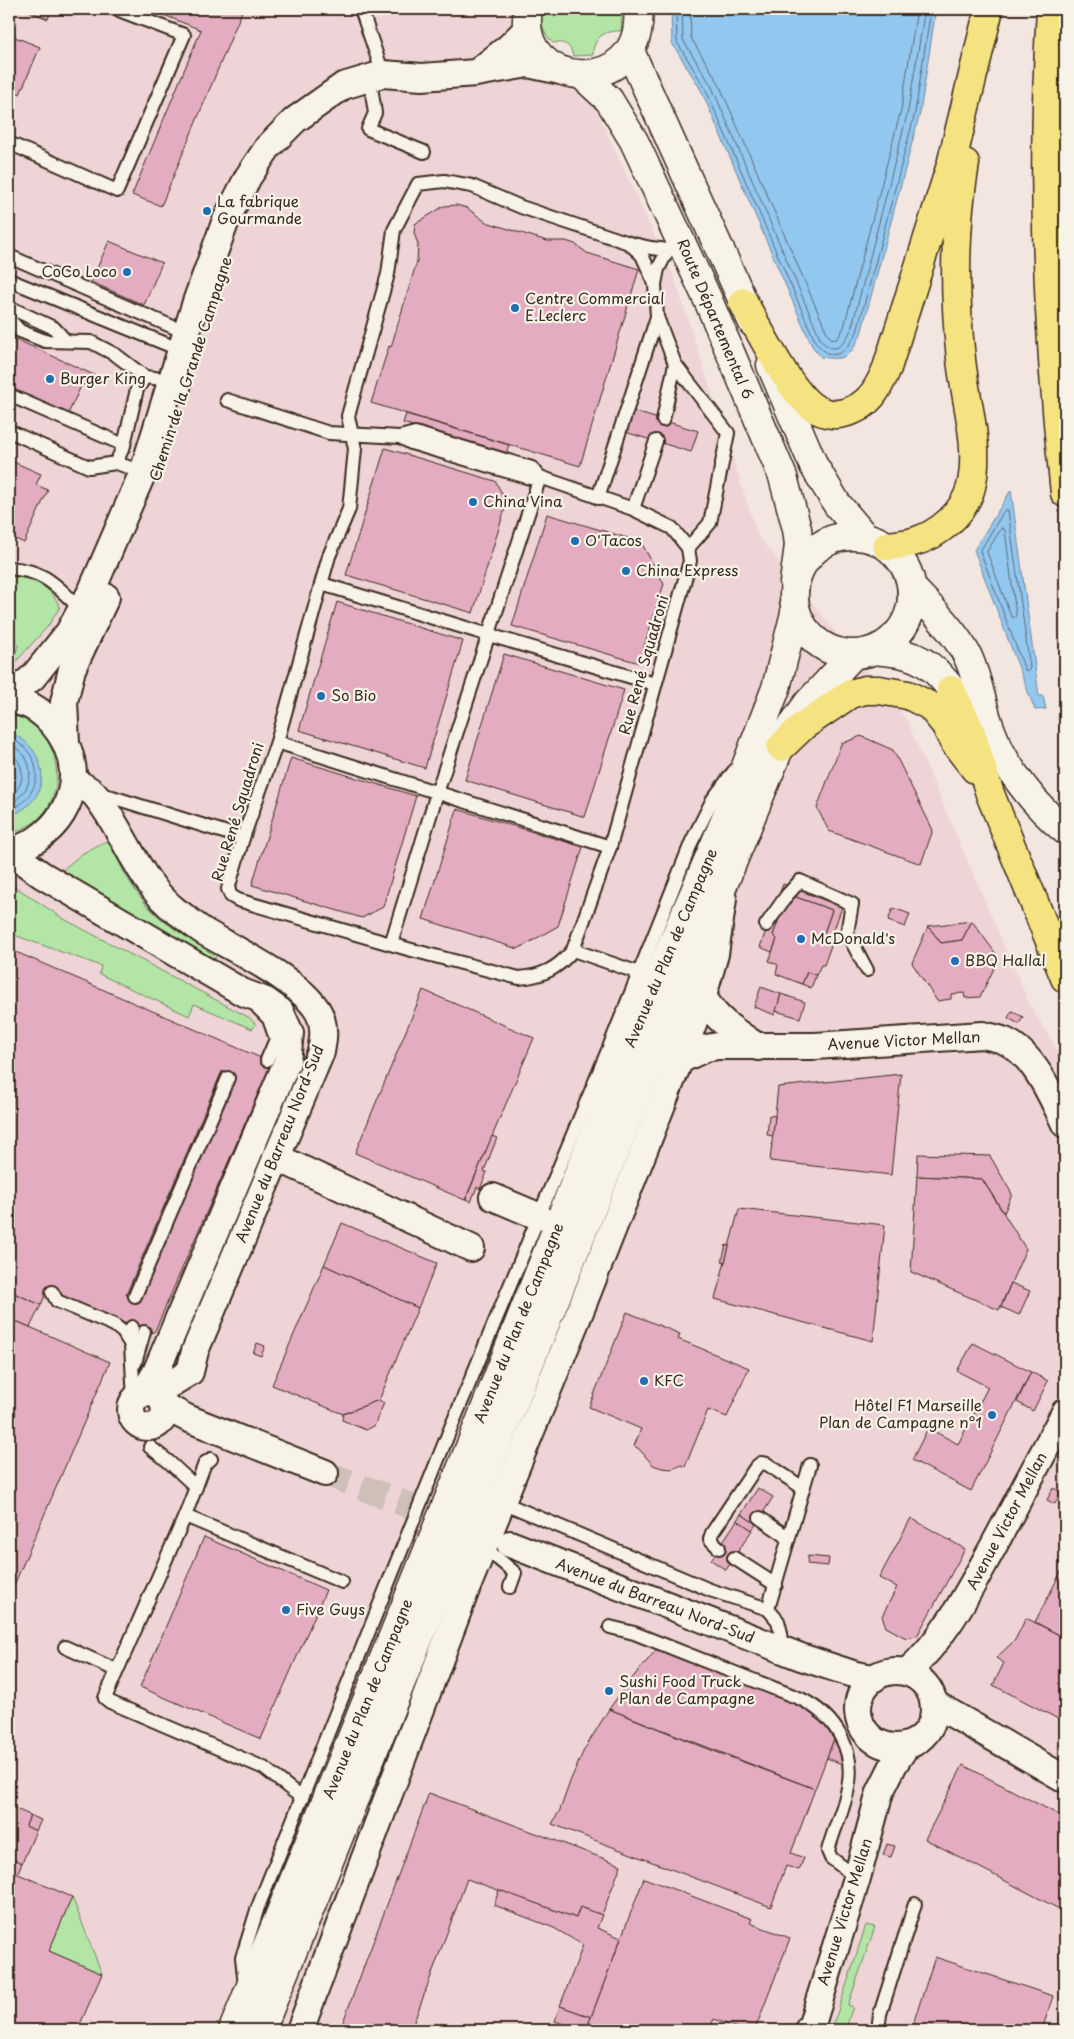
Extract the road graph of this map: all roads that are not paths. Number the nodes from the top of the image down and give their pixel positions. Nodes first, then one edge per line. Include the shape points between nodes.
1 (116, 9) edge
2 (361, 9) edge
3 (638, 9) edge
4 (991, 9) edge
5 (1051, 9) edge
6 (528, 19) edge
7 (630, 51) junction
8 (476, 74) junction
9 (572, 74) junction
10 (377, 84) junction
11 (9, 143) edge
12 (424, 152) dead end
13 (629, 243) junction
14 (675, 247) junction
15 (9, 256) edge
16 (9, 280) edge
17 (655, 284) junction
18 (743, 302) junction
19 (9, 312) edge
20 (657, 317) junction
21 (9, 320) edge
22 (65, 340) junction
23 (184, 342) junction
24 (675, 364) junction
25 (145, 377) junction
26 (178, 384) junction
27 (9, 396) edge
28 (227, 400) dead end
29 (663, 420) dead end
30 (9, 431) edge
31 (353, 433) junction
32 (656, 441) dead end
33 (124, 445) junction
34 (116, 463) junction
35 (143, 472) junction
36 (540, 477) junction
37 (1065, 493) edge
38 (598, 498) junction
39 (633, 509) junction
40 (875, 541) junction
41 (688, 548) junction
42 (9, 568) edge
43 (794, 583) junction
44 (322, 584) junction
45 (912, 588) junction
46 (82, 610) junction
47 (795, 613) junction
48 (489, 635) junction
49 (865, 652) junction
50 (655, 684) junction
51 (951, 690) junction
52 (9, 698) edge
53 (992, 734) junction
54 (277, 742) junction
55 (66, 743) junction
56 (769, 743) junction
57 (83, 787) junction
58 (437, 793) junction
59 (990, 794) junction
60 (1065, 830) edge
61 (244, 838) junction
62 (610, 846) junction
63 (9, 852) edge
64 (726, 877) junction
65 (766, 925) dead end
66 (391, 944) junction
67 (573, 950) junction
68 (867, 970) dead end
69 (639, 973) junction
70 (1065, 978) edge
71 (242, 992) junction
72 (703, 996) junction
73 (653, 1039) junction
74 (758, 1048) junction
75 (267, 1060) dead end
76 (228, 1078) dead end
77 (1065, 1124) edge
78 (276, 1157) junction
79 (493, 1198) dead end
80 (538, 1216) junction
81 (471, 1248) dead end
82 (52, 1292) dead end
83 (135, 1296) dead end
84 (132, 1327) dead end
85 (144, 1332) dead end
86 (130, 1345) junction
87 (133, 1370) junction
88 (190, 1372) junction
89 (151, 1403) junction
90 (1065, 1412) edge
91 (187, 1418) junction
92 (150, 1447) dead end
93 (211, 1459) dead end
94 (810, 1465) dead end
95 (326, 1473) tunnel mouth
96 (475, 1480) junction
97 (196, 1487) junction
98 (804, 1488) junction
99 (733, 1501) junction
100 (744, 1508) dead end
101 (185, 1516) junction
102 (760, 1518) dead end
103 (789, 1538) junction
104 (510, 1544) dead end
105 (484, 1547) junction
106 (719, 1548) dead end
107 (734, 1558) dead end
108 (342, 1582) dead end
109 (776, 1585) junction
110 (510, 1587) dead end
111 (768, 1609) junction
112 (610, 1627) dead end
113 (65, 1647) dead end
114 (790, 1652) junction
115 (116, 1670) junction
116 (874, 1678) junction
117 (922, 1687) junction
118 (858, 1712) junction
119 (874, 1741) junction
120 (916, 1741) junction
121 (1029, 1760) junction
122 (1065, 1779) edge
123 (880, 1792) junction
124 (302, 1798) junction
125 (857, 1878) junction
126 (915, 1904) dead end
127 (246, 1998) junction
128 (233, 2030) edge
129 (261, 2030) edge
130 (300, 2030) edge
131 (808, 2030) edge
132 (878, 2030) edge

1 - 11 lane via 184,35 117,191
2 - 10 lane
3 - 7 main road via 639,22
4 - 18 highway via 951,166 889,362 873,395 863,406 842,413 829,414 812,406 794,387
4 - 40 highway via 964,173 958,236 958,333 974,448 970,486 957,513 934,533 913,542
5 - 37 highway via 1045,124 1046,205 1050,324
6 - 8 street via 509,47
6 - 9 main road, Route Départemental 6 via 534,47 539,54 545,61
7 - 9 main road via 617,64 601,72
7 - 18 main road, Route Départemental 6
8 - 9 street, Chemin de la Grande Campagne via 528,64
8 - 10 street, Chemin de la Grande Campagne
9 - 14 main road, Route Départemental 6 via 609,100 629,131
10 - 12 lane via 375,113 368,129
10 - 23 street, Chemin de la Grande Campagne via 342,86 296,120 268,148 248,177 226,220
10 - 26 street, Chemin de la Grande Campagne via 307,131 280,156 261,183 239,224
13 - 14 lane
13 - 17 lane via 642,255
13 - 31 lane, Rue René Squadroni via 522,207 472,186 444,181 418,184 394,230 388,274 348,416
14 - 17 lane via 658,269
14 - 43 main road, Route Départemental 6 via 782,477 799,545
15 - 23 lane
16 - 23 lane
17 - 20 lane
18 - 40 main road, Route Départemental 6 via 814,466 837,504
19 - 22 lane via 15,310 54,328
20 - 24 lane
20 - 38 lane
21 - 22 lane via 20,331 46,341
22 - 25 lane via 90,342 116,355
23 - 26 street, Chemin de la Grande Campagne
24 - 29 lane
24 - 41 lane via 728,433 710,523
25 - 26 lane
25 - 33 lane via 137,389
26 - 35 street, Chemin de la Grande Campagne
26 - 55 street, Chemin de la Grande Campagne via 159,472 72,669 64,702
27 - 33 lane
28 - 31 lane via 329,433
30 - 34 lane via 90,467
31 - 36 lane via 400,436 415,433 532,468
31 - 44 lane, Rue René Squadroni via 355,449 349,509 329,556
32 - 39 lane
33 - 34 lane
34 - 35 lane
35 - 46 street, Chemin de la Grande Campagne
36 - 38 lane
36 - 48 lane
38 - 39 lane
39 - 41 lane via 672,528
40 - 43 main road via 841,536 820,545 803,562
40 - 45 main road via 904,564
41 - 50 lane, Rue René Squadroni via 690,561
42 - 46 lane via 28,569 48,578
43 - 47 main road
44 - 48 lane
44 - 54 lane, Rue René Squadroni
45 - 49 main road via 910,613 897,635
45 - 53 main road via 966,654
46 - 52 street, Chemin de la Grande Campagne via 33,677
47 - 49 main road via 808,635 828,650
47 - 56 main road, Avenue du Plan de Campagne via 776,688
48 - 50 lane
48 - 58 lane
49 - 51 main road via 908,655 926,663
49 - 56 main road, Avenue du Plan de Campagne via 828,680 784,737
50 - 62 lane, Rue René Squadroni
51 - 53 main road
51 - 59 highway via 970,730
52 - 55 street via 31,706 52,722
53 - 60 main road via 1017,779
54 - 58 lane
54 - 61 lane, Rue René Squadroni
55 - 57 street
56 - 59 highway via 803,726 850,694 879,690 908,695 937,713
56 - 64 main road, Avenue du Plan de Campagne
56 - 69 lane via 713,799
56 - 73 main road, Avenue du Plan de Campagne via 725,821
57 - 61 lane
57 - 63 street via 69,800 46,834
57 - 78 street, Avenue du Barreau Nord-Sud via 155,889 174,909 202,930 276,973 303,994 321,1017 324,1034 320,1052
58 - 62 lane
58 - 66 lane
59 - 70 highway
61 - 66 lane, Rue René Squadroni via 228,889 231,896
62 - 67 lane, Rue René Squadroni
63 - 71 street, Avenue du Barreau Nord-Sud via 42,875
64 - 72 street via 714,954
64 - 73 main road, Avenue du Plan de Campagne
65 - 68 lane via 800,881 852,904 847,933
66 - 67 lane, Rue René Squadroni via 519,978 549,972
67 - 69 lane
69 - 73 lane
71 - 75 lane via 270,1020 276,1039
71 - 89 street, Avenue du Barreau Nord-Sud via 266,1001 280,1011 290,1033 287,1062 160,1363
72 - 73 street
72 - 74 street via 721,1022
73 - 74 street, Avenue Victor Mellan via 706,1048
73 - 80 lane
73 - 96 main road, Avenue du Plan de Campagne
73 - 96 street
74 - 77 street, Avenue Victor Mellan via 983,1035 1006,1041 1028,1058
76 - 83 lane
78 - 81 street
78 - 88 street, Avenue du Barreau Nord-Sud via 195,1351
79 - 80 street
80 - 96 lane
82 - 86 lane via 57,1301 114,1325 123,1332
84 - 86 lane
85 - 87 lane
86 - 87 lane
87 - 89 lane
88 - 89 street
88 - 91 street, Avenue du Barreau Nord-Sud
89 - 91 street
90 - 117 street, Avenue Victor Mellan via 963,1604 918,1662
91 - 95 street
92 - 97 lane
93 - 97 lane via 205,1463
94 - 98 lane
96 - 105 street
96 - 111 lane via 710,1590
96 - 124 lane
96 - 127 main road, Avenue du Plan de Campagne
96 - 129 main road, Avenue du Plan de Campagne
97 - 101 lane
98 - 99 lane via 761,1463
98 - 103 lane
99 - 100 lane
99 - 106 lane via 710,1539
101 - 108 lane
101 - 115 lane
102 - 103 lane
103 - 109 lane
104 - 114 street, Avenue du Barreau Nord-Sud
105 - 110 lane via 515,1573
105 - 130 street
107 - 109 lane
109 - 111 lane
111 - 114 lane via 778,1621
112 - 125 lane via 801,1699 829,1718 844,1742 850,1773 828,1851 831,1858
113 - 115 lane
114 - 116 street, Avenue du Barreau Nord-Sud
114 - 118 street, Avenue du Barreau Nord-Sud via 840,1683 853,1698
115 - 124 lane via 105,1698 110,1702 264,1768
116 - 117 street via 884,1672 896,1671
116 - 118 street via 862,1692
117 - 120 street via 934,1717
117 - 121 street
118 - 119 street via 863,1728
119 - 120 street via 895,1748
119 - 123 street, Avenue Victor Mellan via 880,1759
120 - 121 street via 958,1735
120 - 123 street, Avenue Victor Mellan via 894,1764
121 - 122 street
123 - 125 street, Avenue Victor Mellan
124 - 127 lane via 258,1907 242,1958
125 - 131 street, Avenue Victor Mellan
126 - 132 lane via 880,2014
127 - 128 main road, Avenue du Plan de Campagne

